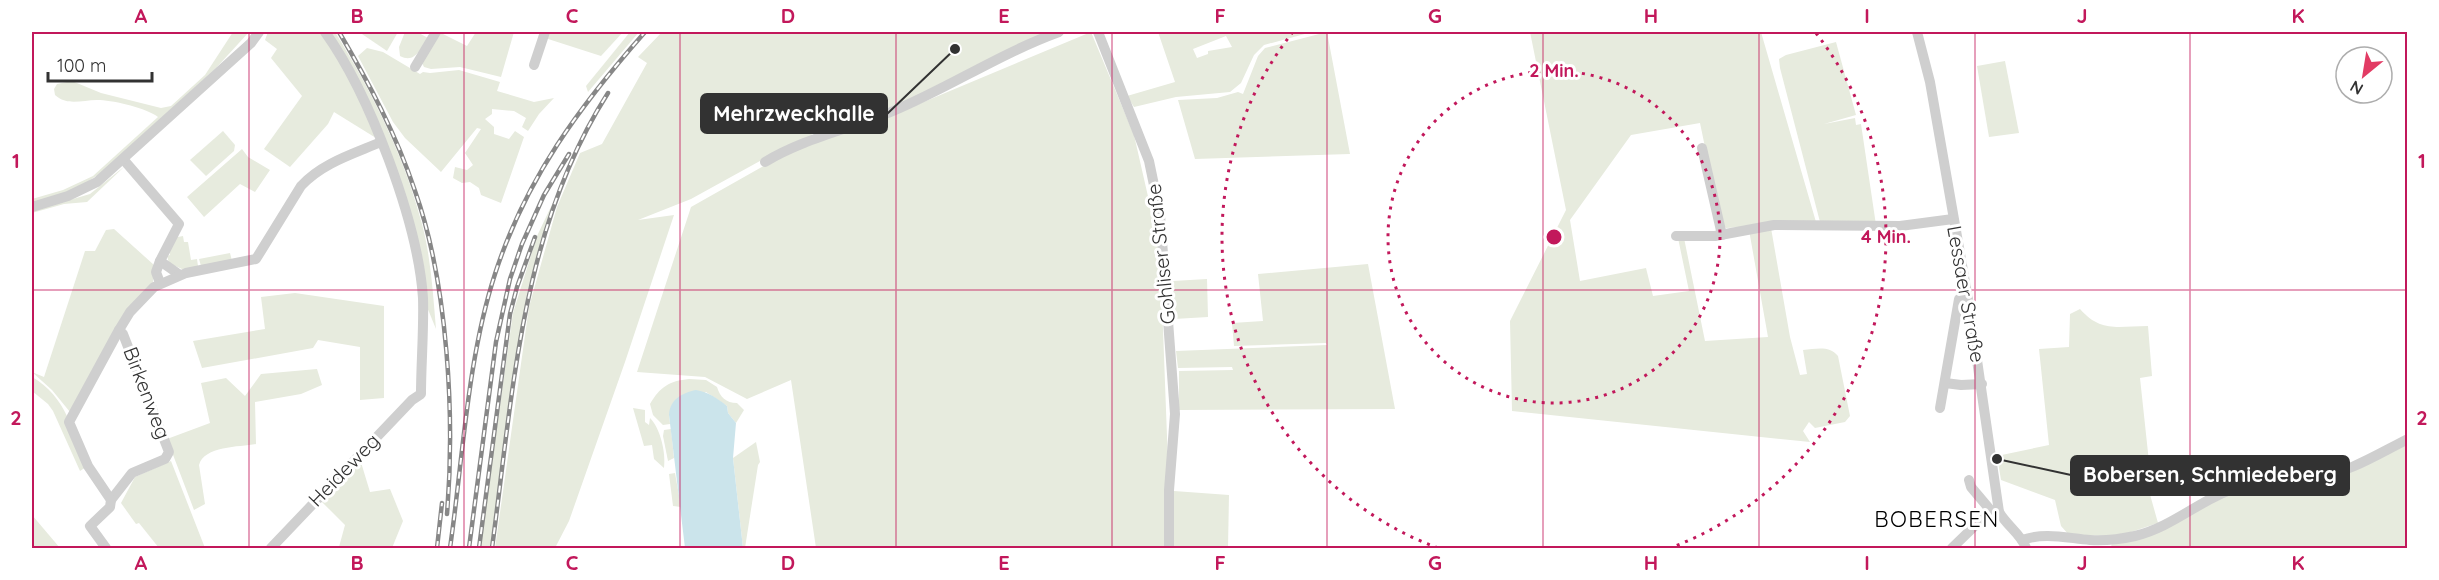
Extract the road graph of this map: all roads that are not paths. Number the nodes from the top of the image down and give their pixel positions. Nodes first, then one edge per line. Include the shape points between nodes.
1 (259, 32) edge
2 (325, 32) edge
3 (436, 32) edge
4 (545, 32) edge
5 (1059, 32) edge
6 (1098, 32) edge
7 (1917, 32) edge
8 (534, 65) dead end
9 (415, 67) dead end
10 (381, 142) junction
11 (1702, 148) dead end
12 (123, 159) junction
13 (765, 162) dead end
14 (32, 207) edge
15 (1953, 219) junction
16 (1722, 235) junction
17 (1676, 236) dead end
18 (160, 261) junction
19 (180, 274) junction
20 (160, 283) junction
21 (1967, 295) junction
22 (119, 330) junction
23 (1945, 383) junction
24 (1982, 384) junction
25 (1940, 408) dead end
26 (2408, 439) edge
27 (1969, 480) dead end
28 (111, 500) junction
29 (1996, 512) junction
30 (2024, 544) edge
31 (106, 549) edge
32 (271, 549) edge
33 (1169, 549) edge
34 (1952, 549) edge

1 - 12 street
2 - 10 street via 351,75
3 - 9 street
4 - 8 street
5 - 13 street via 893,111 824,134
6 - 33 street, Gohliser Straße via 1149,161 1161,228 1175,414
7 - 15 street, Lessaer Straße via 1930,82
10 - 19 street via 309,177 256,259
10 - 32 street, Heideweg via 417,257 423,297 421,394 411,400
11 - 16 street
12 - 14 street via 97,182
12 - 18 street via 179,224
15 - 16 street via 1892,226 1774,225
15 - 21 street, Lessaer Straße
16 - 17 street
18 - 19 street
18 - 20 street via 156,272
19 - 20 street
20 - 22 street via 141,300
21 - 23 street via 1959,299
21 - 24 street, Lessaer Straße
22 - 28 street via 69,422 88,465
22 - 28 street, Birkenweg via 169,452 165,459 132,473
23 - 24 street
23 - 25 street
24 - 29 street, Lessaer Straße
26 - 30 street via 2335,474 2255,483 2230,490 2137,535 2092,540 2038,535
27 - 29 street via 1971,488
28 - 31 street via 111,507 90,526
29 - 30 street
29 - 34 street via 1986,515

